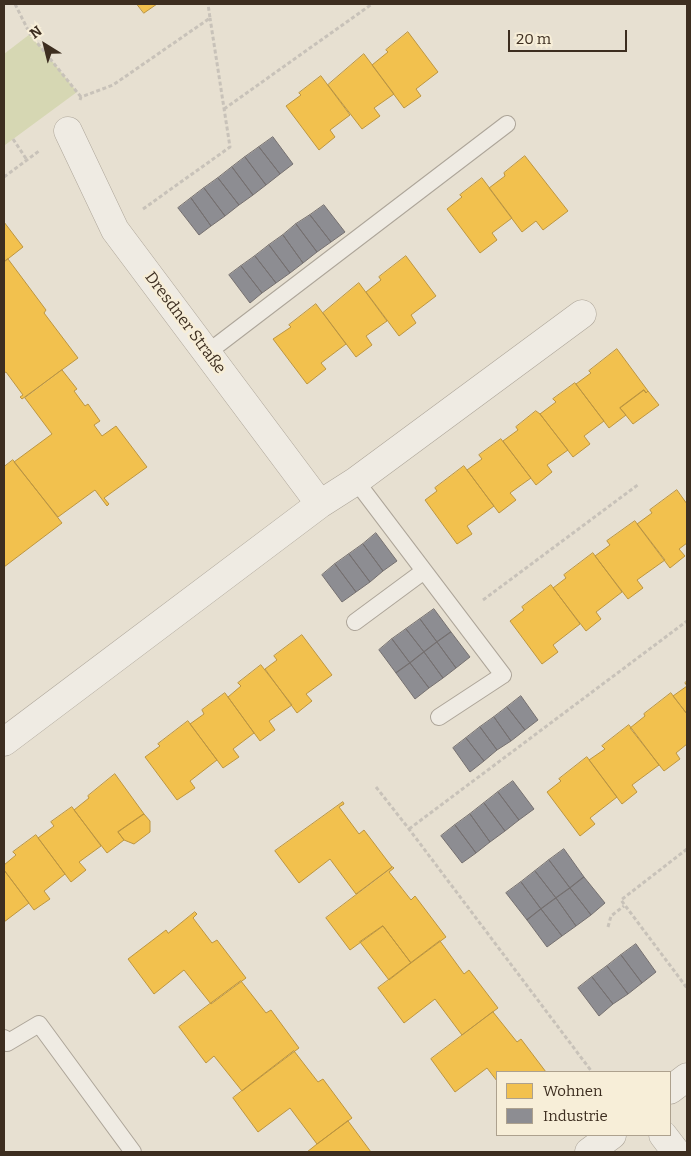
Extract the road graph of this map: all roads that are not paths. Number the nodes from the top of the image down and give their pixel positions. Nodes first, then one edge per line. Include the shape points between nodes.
1 (508, 124) dead end
2 (68, 131) road end
3 (582, 314) dead end
4 (208, 353) junction
5 (356, 481) junction
6 (320, 504) junction
7 (424, 571) junction
8 (355, 622) dead end
9 (439, 717) dead end
10 (4, 742) edge
11 (4, 1038) edge
12 (687, 1077) edge
13 (671, 1089) edge
14 (611, 1136) edge
15 (664, 1136) edge
16 (133, 1152) edge
17 (590, 1152) edge
18 (676, 1152) edge

1 - 4 lane
2 - 4 street, Dresdner Straße via 115,230
3 - 5 street
4 - 6 street, Dresdner Straße
5 - 6 street
5 - 7 lane
6 - 10 street
7 - 8 lane
7 - 9 lane via 502,675
11 - 16 lane via 7,1042 39,1024
12 - 13 street
14 - 17 street
15 - 18 street

